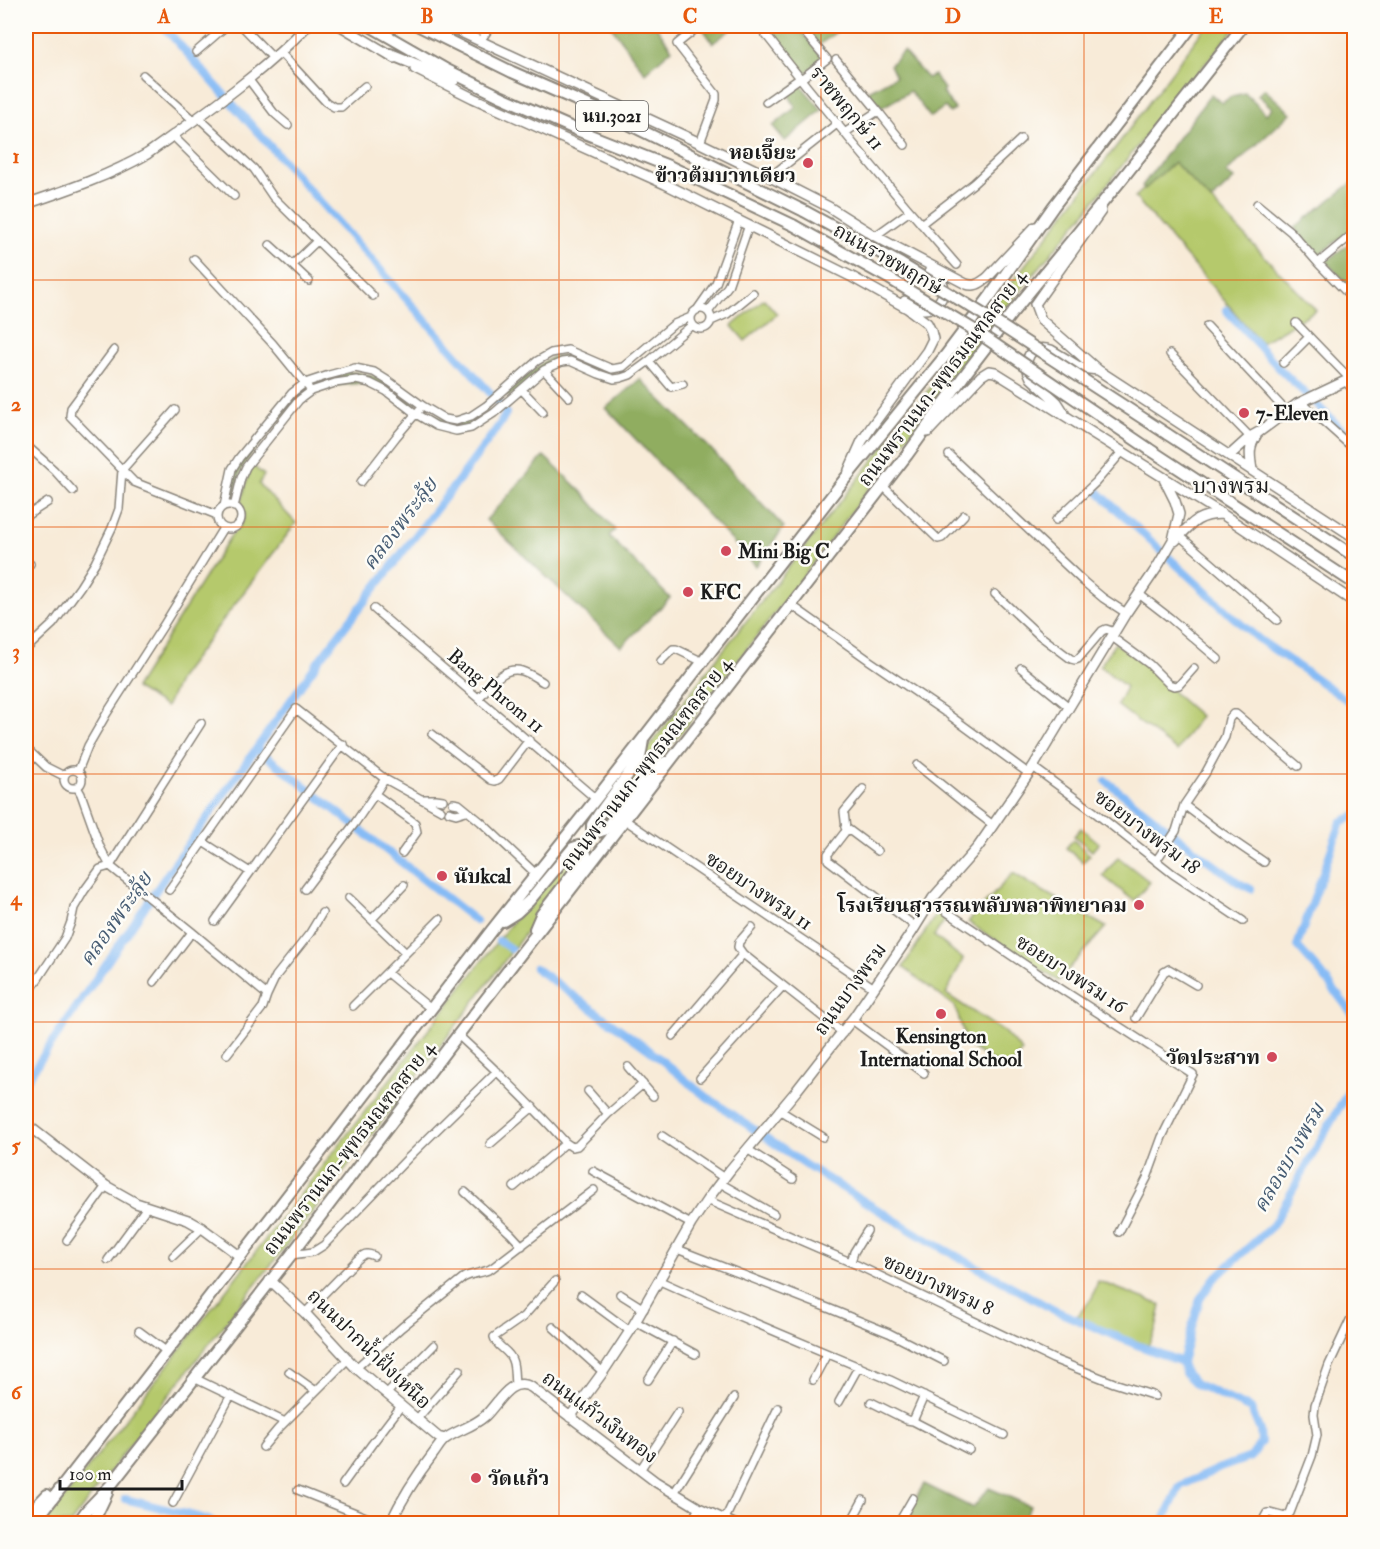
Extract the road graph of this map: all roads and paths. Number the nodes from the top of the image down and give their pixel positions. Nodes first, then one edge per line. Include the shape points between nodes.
1 (226, 26) edge
2 (242, 26) edge
3 (307, 26) edge
4 (340, 26) edge
5 (370, 26) edge
6 (419, 26) edge
7 (448, 26) edge
8 (491, 26) edge
9 (687, 26) edge
10 (759, 26) edge
11 (799, 26) edge
12 (1192, 26) edge
13 (1243, 26) edge
14 (480, 41) junction
15 (196, 52) dead end
16 (390, 54) junction
17 (277, 55) junction
18 (836, 60) dead end
19 (143, 75) dead end
20 (800, 79) junction
21 (249, 80) junction
22 (365, 86) dead end
23 (502, 97) junction
24 (766, 102) dead end
25 (878, 111) junction
26 (196, 120) junction
27 (838, 123) junction
28 (288, 125) dead end
29 (846, 132) junction
30 (173, 136) junction
31 (1021, 139) dead end
32 (700, 143) junction
33 (905, 145) dead end
34 (770, 177) junction
35 (1122, 179) junction
36 (234, 196) dead end
37 (26, 204) edge
38 (1257, 204) dead end
39 (1053, 207) junction
40 (910, 211) junction
41 (739, 220) junction
42 (921, 224) junction
43 (749, 225) junction
44 (1354, 233) edge
45 (878, 237) junction
46 (317, 241) junction
47 (270, 245) dead end
48 (194, 259) dead end
49 (1318, 262) junction
50 (292, 265) junction
51 (957, 265) dead end
52 (852, 277) junction
53 (309, 281) dead end
54 (753, 293) dead end
55 (373, 296) dead end
56 (1354, 300) edge
57 (697, 310) junction
58 (708, 312) junction
59 (691, 317) junction
60 (711, 321) junction
61 (1296, 323) dead end
62 (692, 325) junction
63 (1207, 326) dead end
64 (1309, 337) junction
65 (114, 350) dead end
66 (1170, 354) dead end
67 (631, 360) junction
68 (649, 361) junction
69 (1283, 363) dead end
70 (639, 368) junction
71 (544, 370) junction
72 (1098, 370) junction
73 (1350, 380) edge
74 (305, 383) junction
75 (683, 384) dead end
76 (522, 390) junction
77 (1354, 391) edge
78 (311, 392) junction
79 (499, 394) junction
80 (569, 397) dead end
81 (506, 402) junction
82 (1299, 403) junction
83 (488, 405) junction
84 (423, 406) junction
85 (175, 410) dead end
86 (1286, 411) junction
87 (495, 412) junction
88 (543, 412) dead end
89 (416, 414) junction
90 (1065, 415) junction
91 (1259, 432) junction
92 (1250, 437) junction
93 (26, 447) edge
94 (1354, 449) edge
95 (1122, 452) junction
96 (907, 455) junction
97 (949, 455) dead end
98 (1230, 456) junction
99 (122, 470) junction
100 (1252, 470) junction
101 (1163, 477) junction
102 (844, 480) junction
103 (361, 482) dead end
104 (883, 486) junction
105 (74, 491) dead end
106 (48, 502) dead end
107 (224, 506) junction
108 (234, 507) junction
109 (964, 514) dead end
110 (1222, 514) junction
111 (217, 515) junction
112 (26, 516) edge
113 (1056, 520) dead end
114 (223, 528) junction
115 (1353, 533) edge
116 (1180, 536) junction
117 (1329, 539) junction
118 (1354, 547) edge
119 (1167, 551) junction
120 (1354, 555) edge
121 (1354, 583) edge
122 (995, 594) dead end
123 (1139, 594) junction
124 (1354, 602) edge
125 (790, 604) junction
126 (374, 609) dead end
127 (1126, 613) junction
128 (1277, 620) dead end
129 (1113, 634) junction
130 (26, 649) edge
131 (1218, 659) dead end
132 (661, 661) dead end
133 (703, 662) junction
134 (1021, 668) dead end
135 (1194, 668) dead end
136 (543, 682) dead end
137 (479, 698) junction
138 (1069, 707) junction
139 (201, 723) dead end
140 (432, 734) dead end
141 (643, 738) junction
142 (529, 740) junction
143 (343, 744) junction
144 (26, 748) edge
145 (673, 758) junction
146 (917, 765) dead end
147 (1298, 766) dead end
148 (1030, 770) junction
149 (78, 771) junction
150 (64, 776) junction
151 (385, 779) junction
152 (76, 787) junction
153 (863, 789) dead end
154 (375, 794) junction
155 (424, 799) junction
156 (596, 799) junction
157 (443, 800) dead end
158 (453, 803) dead end
159 (1184, 805) junction
160 (441, 810) dead end
161 (466, 811) junction
162 (449, 812) dead end
163 (625, 820) junction
164 (993, 825) junction
165 (845, 827) junction
166 (203, 842) junction
167 (877, 850) dead end
168 (402, 853) dead end
169 (1156, 861) junction
170 (1264, 862) dead end
171 (110, 866) junction
172 (250, 872) junction
173 (536, 874) junction
174 (404, 885) dead end
175 (169, 890) dead end
176 (305, 890) dead end
177 (349, 898) dead end
178 (931, 901) junction
179 (322, 913) dead end
180 (372, 919) junction
181 (440, 919) dead end
182 (215, 921) dead end
183 (1243, 921) dead end
184 (495, 926) junction
185 (752, 927) dead end
186 (915, 927) junction
187 (192, 932) junction
188 (531, 942) junction
189 (406, 953) junction
190 (743, 954) junction
191 (387, 973) junction
192 (154, 982) dead end
193 (1196, 985) dead end
194 (783, 986) junction
195 (874, 988) junction
196 (30, 991) dead end
197 (267, 995) junction
198 (353, 1006) dead end
199 (431, 1009) junction
200 (852, 1020) junction
201 (1128, 1031) junction
202 (843, 1033) junction
203 (458, 1035) junction
204 (673, 1036) dead end
205 (227, 1054) dead end
206 (628, 1067) dead end
207 (497, 1071) junction
208 (924, 1073) dead end
209 (699, 1078) dead end
210 (643, 1084) junction
211 (588, 1091) dead end
212 (653, 1096) dead end
213 (533, 1107) junction
214 (779, 1110) junction
215 (608, 1114) junction
216 (26, 1124) edge
217 (662, 1136) dead end
218 (822, 1137) dead end
219 (490, 1143) dead end
220 (566, 1143) junction
221 (747, 1149) junction
222 (593, 1171) dead end
223 (793, 1179) dead end
224 (722, 1181) junction
225 (106, 1186) junction
226 (514, 1187) dead end
227 (594, 1190) dead end
228 (465, 1192) dead end
229 (707, 1200) junction
230 (147, 1207) junction
231 (774, 1214) dead end
232 (692, 1224) junction
233 (202, 1228) junction
234 (867, 1231) dead end
235 (1119, 1232) dead end
236 (66, 1240) dead end
237 (522, 1246) junction
238 (677, 1249) junction
239 (291, 1255) junction
240 (173, 1256) dead end
241 (374, 1256) dead end
242 (241, 1257) junction
243 (108, 1260) dead end
244 (851, 1262) junction
245 (270, 1280) junction
246 (555, 1281) dead end
247 (660, 1281) junction
248 (620, 1294) dead end
249 (581, 1295) dead end
250 (644, 1309) junction
251 (305, 1312) junction
252 (1353, 1314) dead end
253 (636, 1322) junction
254 (553, 1327) dead end
255 (139, 1331) dead end
256 (630, 1331) junction
257 (673, 1341) junction
258 (434, 1345) dead end
259 (166, 1351) junction
260 (695, 1354) dead end
261 (827, 1354) junction
262 (348, 1359) junction
263 (944, 1361) dead end
264 (859, 1366) junction
265 (356, 1368) junction
266 (460, 1370) dead end
267 (289, 1372) dead end
268 (603, 1372) junction
269 (194, 1378) junction
270 (648, 1380) dead end
271 (813, 1380) dead end
272 (515, 1384) junction
273 (316, 1391) junction
274 (386, 1394) junction
275 (924, 1396) junction
276 (1155, 1396) dead end
277 (231, 1397) junction
278 (734, 1398) dead end
279 (839, 1402) dead end
280 (871, 1402) dead end
281 (401, 1406) junction
282 (778, 1408) dead end
283 (678, 1412) dead end
284 (570, 1417) junction
285 (416, 1420) junction
286 (913, 1421) junction
287 (285, 1422) junction
288 (1004, 1435) dead end
289 (445, 1439) junction
290 (263, 1447) dead end
291 (969, 1450) dead end
292 (640, 1470) junction
293 (62, 1484) junction
294 (343, 1484) dead end
295 (111, 1485) junction
296 (298, 1490) dead end
297 (674, 1493) junction
298 (914, 1498) dead end
299 (863, 1500) dead end
300 (173, 1503) dead end
301 (699, 1508) junction
302 (26, 1517) edge
303 (725, 1519) junction
304 (33, 1524) edge
305 (77, 1524) edge
306 (90, 1524) edge
307 (383, 1524) edge
308 (390, 1524) edge
309 (690, 1524) edge
310 (734, 1524) edge
311 (850, 1524) edge
312 (898, 1524) edge
313 (1261, 1524) edge

1 - 15 street
2 - 17 street
3 - 17 main road
4 - 16 main road, ถนนราชพฤกษ์ / นบ.3021
5 - 23 main road, ถนนราชพฤกษ์ / นบ.3021
6 - 117 main road, ถนนราชพฤกษ์ / นบ.3021, bridge via 659,139 901,264
7 - 14 main road, ถนนราชพฤกษ์ / นบ.3021
8 - 14 street
9 - 32 street via 692,32 677,44 716,94
10 - 20 street, ราชพฤกษ์ 11
11 - 20 street via 827,59
12 - 39 main road, ถนนพรานนก-พุทธมณฑลสาย 4
13 - 35 main road, ถนนพรานนก-พุทธมณฑลสาย 4
14 - 32 main road, ถนนราชพฤกษ์ / นบ.3021
16 - 23 main road
16 - 41 main road, ถนนราชพฤกษ์ / นบ.3021 via 473,98
17 - 21 main road
17 - 22 street via 334,107 340,107
18 - 25 street
19 - 26 street
20 - 24 street
20 - 27 street, ราชพฤกษ์ 11
21 - 26 main road
21 - 28 street
23 - 121 main road, ถนนราชพฤกษ์ / นบ.3021, bridge via 671,167 793,225 890,279 971,328
25 - 29 street
25 - 33 street
26 - 30 main road
26 - 46 street via 254,169 270,193
27 - 29 street, ราชพฤกษ์ 11
27 - 34 street
29 - 40 street, ราชพฤกษ์ 11
30 - 36 street
30 - 37 main road via 136,161
31 - 42 street via 974,183
32 - 34 main road, ถนนราชพฤกษ์ / นบ.3021
34 - 45 main road, ถนนราชพฤกษ์ / นบ.3021
35 - 72 main road via 1035,304 1047,327
35 - 96 main road, ถนนพรานนก-พุทธมณฑลสาย 4 via 1012,313
38 - 49 street via 1291,232
39 - 45 main road, ถนนราชพฤกษ์ / นบ.3021 via 978,285 971,286
39 - 102 main road, ถนนพรานนก-พุทธมณฑลสาย 4 via 945,356
40 - 42 street, ราชพฤกษ์ 11
40 - 45 street
41 - 43 main road, ถนนราชพฤกษ์ / นบ.3021
41 - 57 street via 716,283
42 - 51 street, ราชพฤกษ์ 11
43 - 52 main road, ถนนราชพฤกษ์ / นบ.3021
43 - 58 street via 728,286
44 - 49 street
45 - 52 main road via 936,274 943,285 942,298 932,307 920,308
46 - 50 street
46 - 55 street
47 - 50 street
48 - 74 street
49 - 56 street
50 - 53 street
52 - 102 main road, ถนนราชพฤกษ์ / นบ.3021 via 927,322 933,339 862,441
54 - 60 street via 727,314
57 - 58 street
57 - 59 street
58 - 60 street
59 - 62 street
59 - 67 street via 674,324
60 - 62 street via 705,329
61 - 64 street
62 - 68 street
63 - 86 street
64 - 69 street
64 - 73 street
65 - 99 street via 71,408 70,416
66 - 92 street
67 - 70 street
67 - 79 street via 612,369 568,350 551,353
68 - 70 street
68 - 75 street via 671,387
70 - 71 street via 614,379 570,362
71 - 76 street
71 - 80 street
72 - 90 main road via 1081,368 1045,348 1030,354 1026,364 1031,378
72 - 98 main road
73 - 77 street
73 - 82 main road
74 - 78 street
74 - 84 street via 355,368 371,371
74 - 107 street via 292,393 239,458 232,469
76 - 81 street
76 - 88 street
78 - 89 street via 356,380 386,391
78 - 108 street via 299,400 246,467
79 - 81 street
79 - 83 street
81 - 87 street
82 - 86 main road
82 - 94 street
83 - 84 street via 471,417 456,421
83 - 87 street
84 - 89 street
85 - 99 street
86 - 91 main road
87 - 89 street via 471,429 456,431 436,426
89 - 103 street
90 - 95 main road
90 - 96 main road via 1001,374 989,371
91 - 92 main road
91 - 100 main road via 1251,445
92 - 98 main road
93 - 105 street
95 - 101 main road
95 - 113 street
96 - 104 main road, ถนนพรานนก-พุทธมณฑลสาย 4
97 - 127 street via 1084,582
98 - 100 main road
99 - 111 street via 134,482
99 - 130 street via 119,509 95,563 54,624
100 - 115 main road
101 - 110 main road
101 - 119 main road, ถนนบางพรม via 1179,514
102 - 133 main road, ถนนพรานนก-พุทธมณฑลสาย 4
104 - 109 street via 938,539
104 - 125 main road, ถนนพรานนก-พุทธมณฑลสาย 4
106 - 112 street
107 - 108 street
107 - 111 street
108 - 114 street via 240,514 239,523 232,529
110 - 116 main road, ถนนบางพรม via 1203,516
110 - 124 main road
111 - 114 street
114 - 149 street via 107,713
116 - 119 main road, ถนนบางพรม
116 - 128 street
117 - 118 main road
117 - 120 main road, ถนนราชพฤกษ์ / นบ.3021
119 - 123 main road, ถนนบางพรม
122 - 129 street via 1071,659 1078,659 1102,631
123 - 127 main road, ถนนบางพรม
123 - 131 street
125 - 145 main road, ถนนพรานนก-พุทธมณฑลสาย 4
125 - 148 street, ซอยบางพรม 18
126 - 137 street, Bang Phrom 11
127 - 129 main road, ถนนบางพรม
129 - 135 street via 1169,684 1179,685
129 - 138 main road, ถนนบางพรม
132 - 133 street via 676,649
133 - 141 main road, ถนนพรานนก-พุทธมณฑลสาย 4
134 - 138 street
136 - 137 street via 521,671 508,670
137 - 142 street, Bang Phrom 11
138 - 148 main road, ถนนบางพรม
139 - 171 street
140 - 142 street via 495,781
141 - 145 main road via 639,759 592,825 595,832 604,830 637,788
141 - 156 main road, ถนนพรานนก-พุทธมณฑลสาย 4
142 - 156 street, Bang Phrom 11
143 - 151 street
143 - 166 street via 296,709
143 - 172 street
144 - 150 street via 46,767
145 - 163 main road, ถนนพรานนก-พุทธมณฑลสาย 4
146 - 164 street
147 - 159 street via 1233,714 1225,737
148 - 164 main road, ถนนบางพรม
148 - 169 street, ซอยบางพรม 18
149 - 150 street via 69,770
149 - 152 street via 81,779
150 - 152 street via 66,785
151 - 154 street
151 - 155 street
152 - 171 street
153 - 165 street via 844,812
154 - 168 street via 415,823 417,832
154 - 176 street
155 - 157 street
155 - 160 street
156 - 173 main road, ถนนพรานนก-พุทธมณฑลสาย 4
158 - 161 street
159 - 169 street via 1174,833
159 - 170 street
161 - 162 street
161 - 173 street
163 - 188 main road, ถนนพรานนก-พุทธมณฑลสาย 4
163 - 195 street, ซอยบางพรม 11
164 - 178 main road, ถนนบางพรม
165 - 167 street
165 - 186 street via 828,860
166 - 172 street
166 - 175 street
169 - 183 street, ซอยบางพรม 18
171 - 187 street
171 - 196 street via 100,869 84,891 65,938
172 - 182 street
173 - 184 main road, ถนนพรานนก-พุทธมณฑลสาย 4
174 - 180 street
177 - 180 street
178 - 186 main road, ถนนบางพรม
178 - 201 street, ซอยบางพรม 16
179 - 197 street via 276,976
180 - 189 street
181 - 189 street
184 - 188 main road via 516,913 573,848 584,847 584,859 541,915
184 - 199 main road, ถนนพรานนก-พุทธมณฑลสาย 4
185 - 190 street via 739,942
186 - 195 main road, ถนนบางพรม
187 - 192 street
187 - 197 street
188 - 203 main road, ถนนพรานนก-พุทธมณฑลสาย 4
189 - 191 street
190 - 194 street
190 - 204 street
191 - 198 street
191 - 199 street
193 - 201 street via 1169,969 1164,972
194 - 202 street
194 - 209 street
195 - 200 main road, ถนนบางพรม
197 - 205 street via 264,1007
199 - 242 main road, ถนนพรานนก-พุทธมณฑลสาย 4
200 - 202 main road, ถนนบางพรม
200 - 208 street
201 - 235 street, ซอยบางพรม 16 via 1193,1074
202 - 214 main road, ถนนบางพรม
203 - 207 street
203 - 239 main road, ถนนพรานนก-พุทธมณฑลสาย 4
206 - 210 street
207 - 213 street
207 - 239 street via 324,1245 313,1252
210 - 212 street
210 - 215 street
211 - 215 street
213 - 219 street
213 - 220 street
214 - 218 street
214 - 221 main road, ถนนบางพรม
215 - 220 street via 577,1146
216 - 225 main road
217 - 224 street
220 - 226 street
221 - 223 street
221 - 224 main road, ถนนบางพรม
222 - 232 street
224 - 229 main road, ถนนบางพรม
224 - 231 street
225 - 230 main road
225 - 236 street
227 - 237 street
228 - 237 street
229 - 232 main road, ถนนบางพรม
229 - 244 street, ซอยบางพรม 8
230 - 233 main road
230 - 243 street
232 - 238 main road, ถนนบางพรม
233 - 240 street
233 - 242 main road
234 - 244 street
237 - 265 street via 487,1272 463,1278
238 - 247 main road, ถนนบางพรม
238 - 263 street via 849,1316
239 - 245 main road, ถนนพรานนก-พุทธมณฑลสาย 4
241 - 251 street via 365,1254
242 - 259 main road, ถนนพรานนก-พุทธมณฑลสาย 4
244 - 276 street, ซอยบางพรม 8 via 1053,1359
245 - 251 main road, ถนนปากน้ำฝั่งเหนือ
245 - 269 main road, ถนนพรานนก-พุทธมณฑลสาย 4
246 - 272 street via 523,1317 494,1338 512,1359
247 - 250 main road, ถนนบางพรม
247 - 261 street
248 - 250 street
249 - 256 street
250 - 253 main road, ถนนบางพรม
251 - 262 main road, ถนนปากน้ำฝั่งเหนือ
252 - 313 street via 1315,1405 1317,1435 1290,1513 1285,1517 1267,1514
253 - 256 main road, ถนนบางพรม
253 - 257 street
254 - 268 street
255 - 259 street
256 - 268 main road, ถนนบางพรม
257 - 260 street
257 - 270 street
258 - 274 street
259 - 293 main road, ถนนพรานนก-พุทธมณฑลสาย 4
261 - 264 street
261 - 271 street
262 - 265 main road, ถนนปากน้ำฝั่งเหนือ
262 - 273 street
264 - 275 street
264 - 279 street
265 - 274 main road, ถนนปากน้ำฝั่งเหนือ
266 - 285 street
267 - 273 street
268 - 284 main road, ถนนบางพรม
269 - 277 street
269 - 295 main road, ถนนพรานนก-พุทธมณฑลสาย 4
272 - 284 main road, ถนนแก้วเงินทอง via 531,1387
272 - 289 main road, ถนนแก้วเงินทอง via 482,1419
273 - 287 street
274 - 281 main road, ถนนปากน้ำฝั่งเหนือ
275 - 286 street
275 - 288 street
277 - 287 street
277 - 300 street
278 - 297 street
280 - 286 street
281 - 285 main road, ถนนปากน้ำฝั่งเหนือ
281 - 294 street
282 - 303 street
283 - 292 street
284 - 292 main road, ถนนแก้วเงินทอง
285 - 289 main road, ถนนปากน้ำฝั่งเหนือ
286 - 291 street
287 - 290 street
289 - 308 main road, ถนนแก้วเงินทอง via 407,1491
292 - 297 main road, ถนนแก้วเงินทอง
293 - 302 main road
293 - 304 main road, ถนนพรานนก-พุทธมณฑลสาย 4
295 - 305 main road, ถนนพรานนก-พุทธมณฑลสาย 4
295 - 306 main road
296 - 307 street
297 - 301 main road, ถนนแก้วเงินทอง
298 - 312 street
299 - 311 street
301 - 303 main road, ถนนแก้วเงินทอง
301 - 309 street
303 - 310 main road, ถนนแก้วเงินทอง

